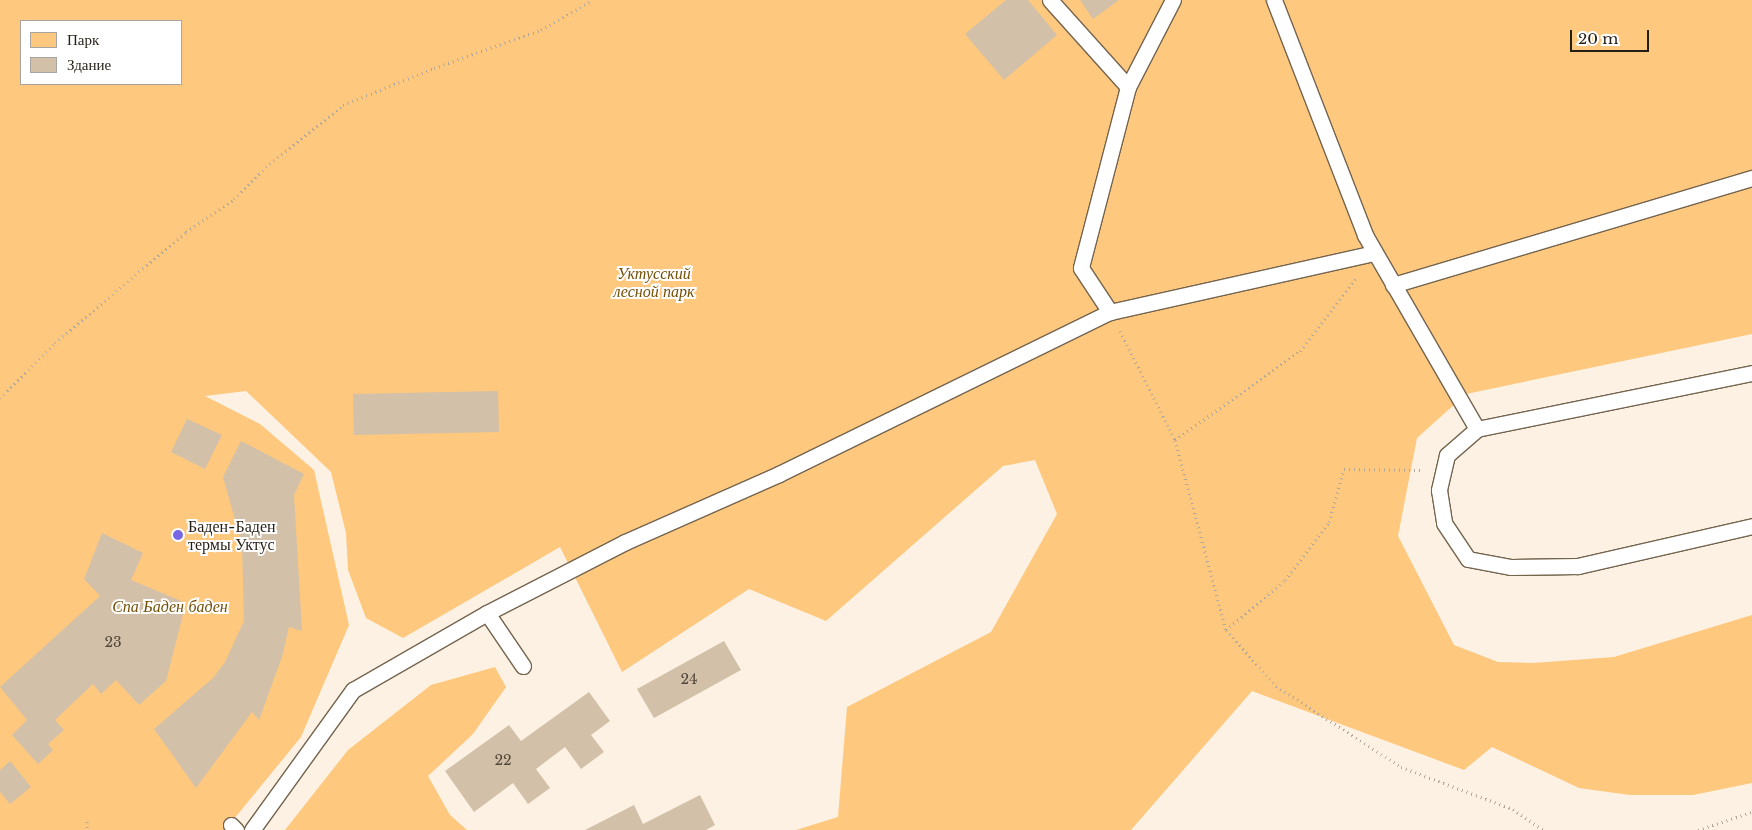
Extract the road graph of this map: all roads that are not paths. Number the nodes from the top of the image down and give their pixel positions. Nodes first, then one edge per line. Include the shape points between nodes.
1 (1050, 0) edge
2 (1173, 0) edge
3 (1274, 0) edge
4 (1128, 87) junction
5 (1752, 178) edge
6 (1374, 253) junction
7 (1393, 285) junction
8 (1110, 312) junction
9 (1752, 373) edge
10 (1477, 429) junction
11 (1752, 526) edge
12 (487, 613) junction
13 (523, 666) dead end
14 (252, 830) edge

1 - 4 lane
2 - 4 lane
3 - 6 lane via 1297,65
4 - 8 lane via 1081,268
5 - 7 lane
6 - 7 lane
6 - 8 lane
7 - 10 lane
8 - 12 lane via 779,474 625,542
9 - 10 lane
10 - 11 lane via 1447,455 1439,490 1444,522 1468,559 1502,565 1578,566
12 - 13 lane
12 - 14 lane via 353,690

